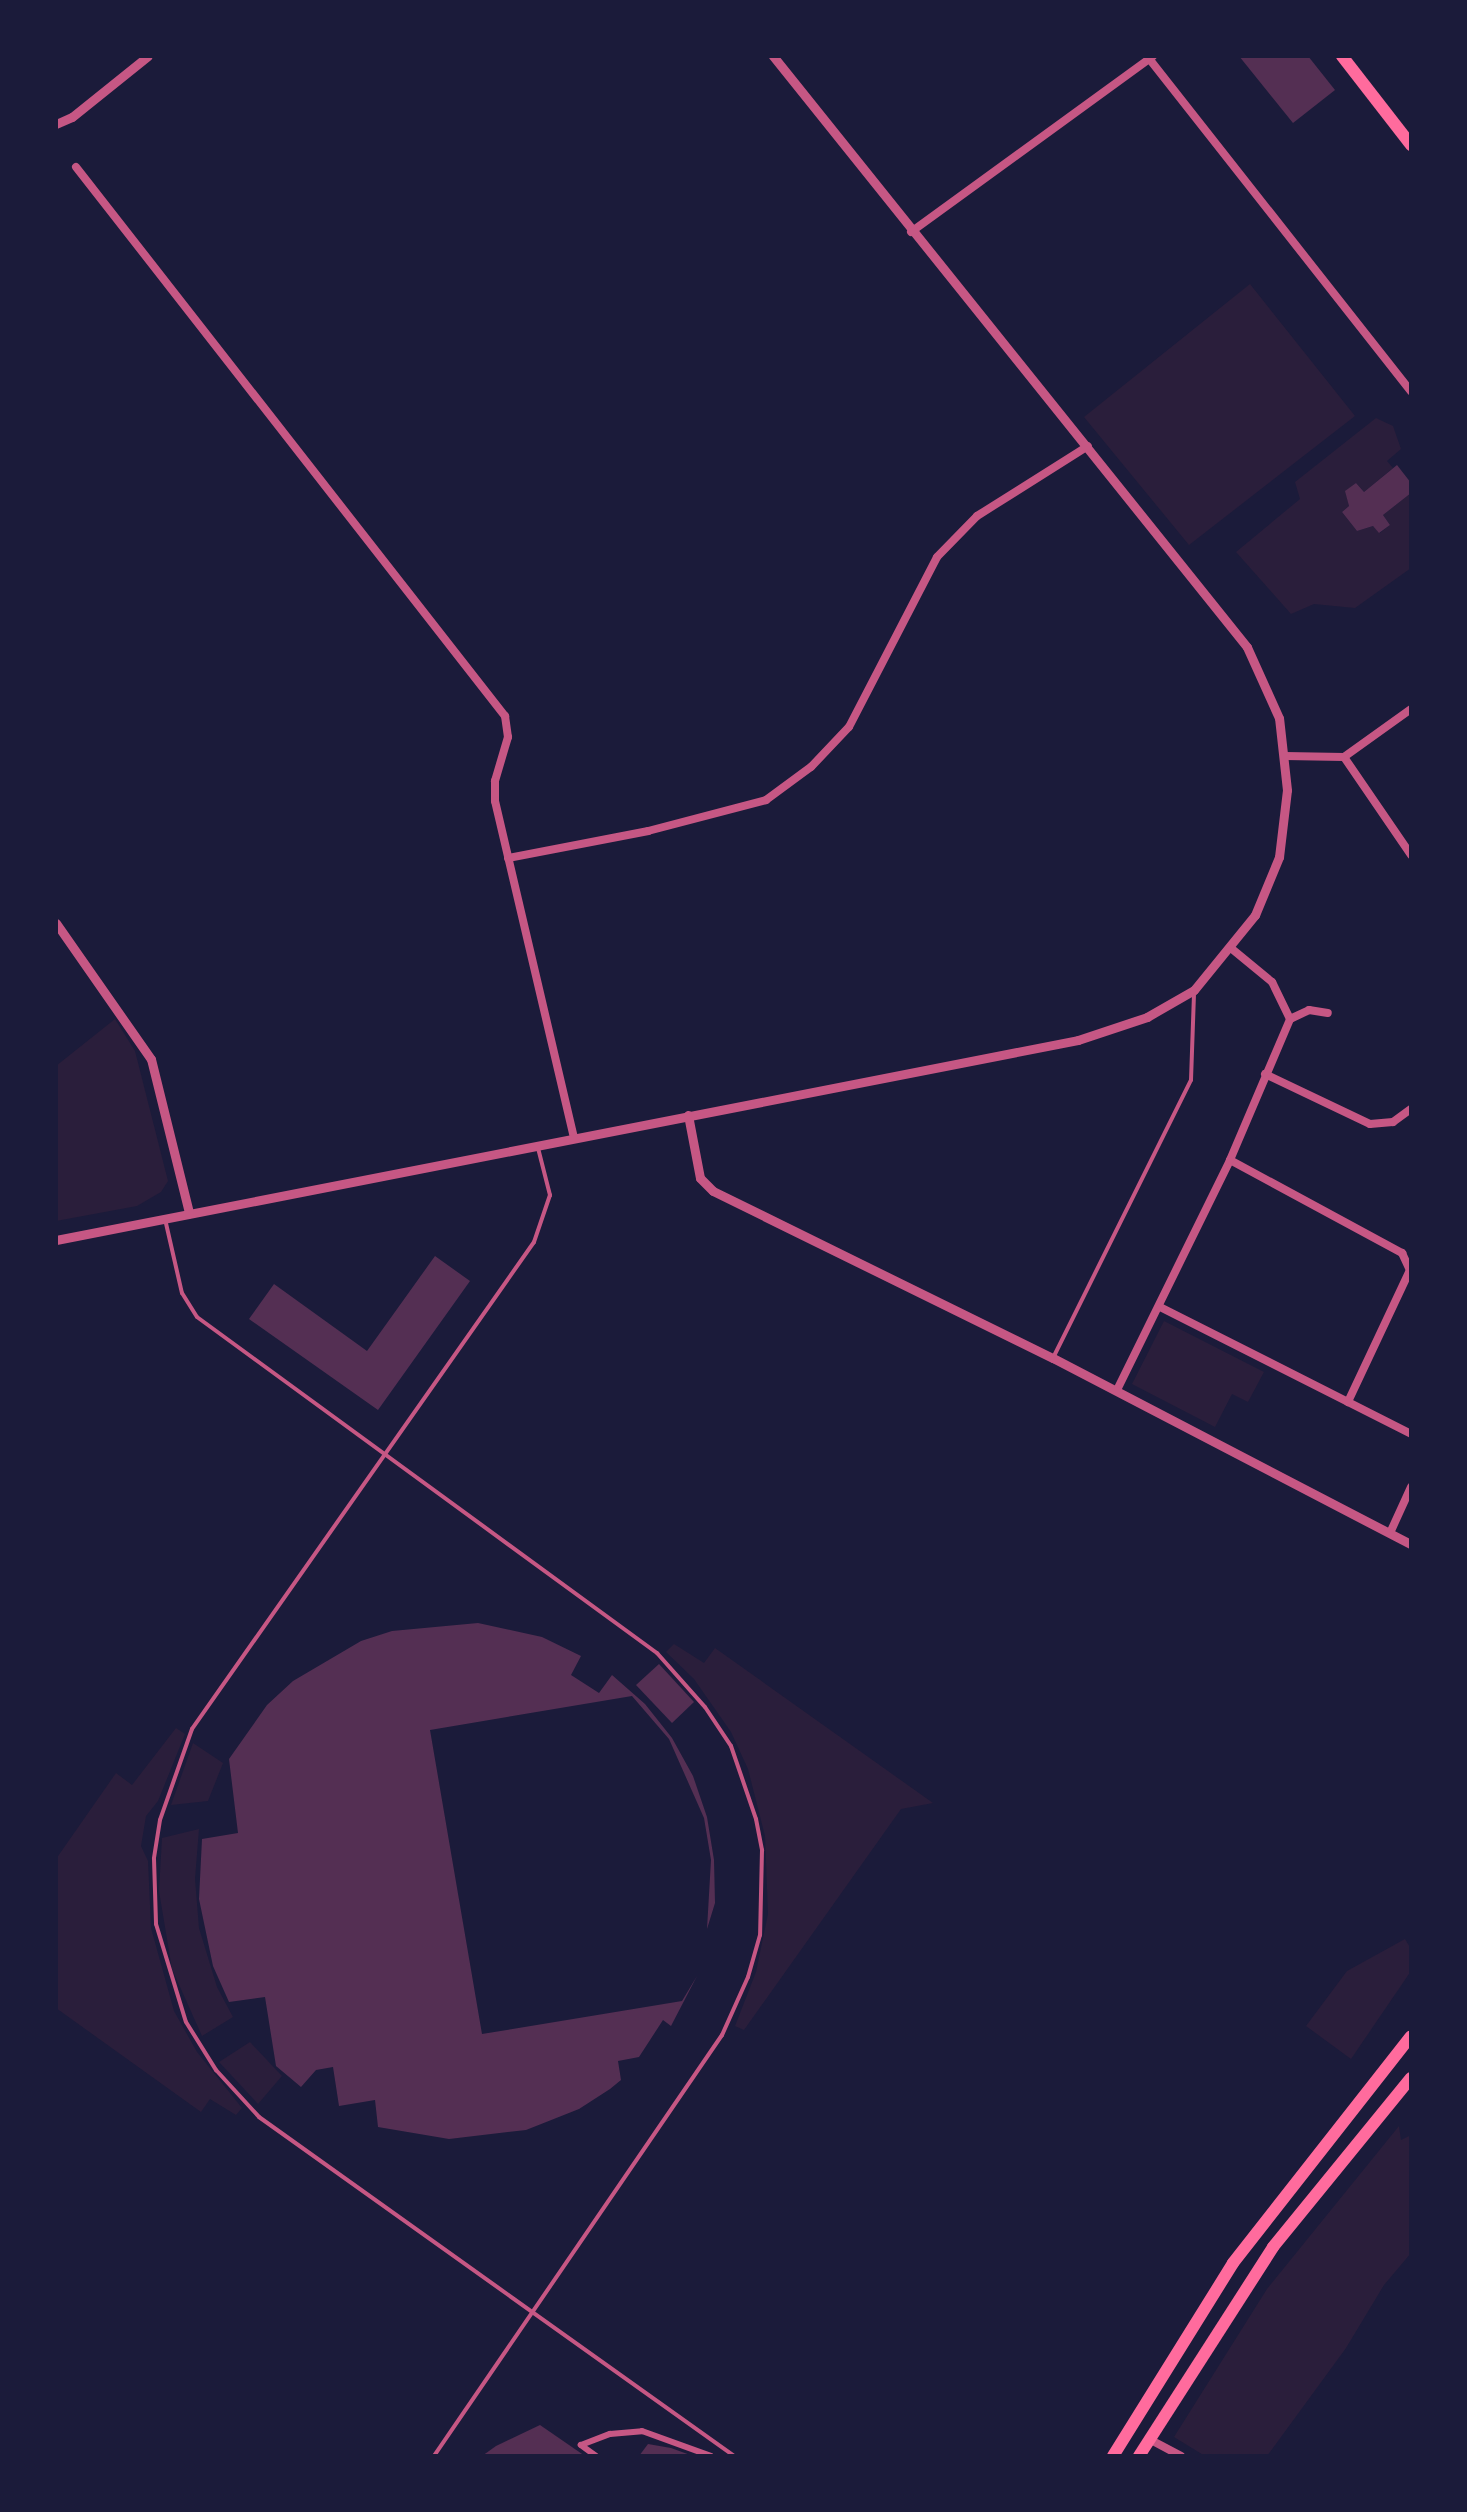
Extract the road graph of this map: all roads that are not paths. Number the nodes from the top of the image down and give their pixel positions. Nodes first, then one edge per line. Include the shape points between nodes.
1 (148, 56) edge
2 (773, 56) edge
3 (1342, 56) edge
4 (1150, 57) edge
5 (56, 124) edge
6 (1411, 145) edge
7 (76, 167) dead end
8 (911, 232) junction
9 (1411, 392) edge
10 (1088, 446) junction
11 (1411, 709) edge
12 (1285, 756) junction
13 (1344, 757) junction
14 (1411, 855) edge
15 (508, 858) junction
16 (56, 923) edge
17 (1232, 949) junction
18 (1194, 990) junction
19 (1328, 1013) dead end
20 (1290, 1019) junction
21 (1265, 1074) junction
22 (1409, 1111) edge
23 (688, 1115) junction
24 (574, 1139) junction
25 (537, 1146) junction
26 (1230, 1160) junction
27 (189, 1213) junction
28 (165, 1218) junction
29 (56, 1240) edge
30 (1402, 1292) junction
31 (1411, 1296) edge
32 (1160, 1307) junction
33 (1053, 1358) junction
34 (1117, 1390) junction
35 (1348, 1402) junction
36 (1411, 1434) edge
37 (385, 1453) junction
38 (1411, 1487) edge
39 (1390, 1533) junction
40 (1411, 1544) edge
41 (1411, 2036) edge
42 (1411, 2078) edge
43 (533, 2313) junction
44 (1149, 2439) junction
45 (434, 2456) edge
46 (596, 2456) edge
47 (711, 2456) edge
48 (734, 2456) edge
49 (1113, 2456) edge
50 (1139, 2456) edge
51 (1181, 2456) edge

1 - 5 street
2 - 8 street
3 - 6 highway
4 - 8 street
4 - 9 street
7 - 15 street via 505,716 508,737 495,801
8 - 10 street
10 - 12 street via 1255,661 1279,718
10 - 15 street via 977,516 937,557 849,727 811,767 766,800 648,831
11 - 13 street
12 - 13 street
12 - 17 street via 1287,790 1279,857 1255,915
13 - 14 street
15 - 24 street
16 - 27 street via 151,1059
17 - 18 street
17 - 20 street via 1272,982
18 - 23 street via 1147,1017 1078,1040
18 - 33 lane via 1191,1080
19 - 20 street via 1309,1010
20 - 21 street
21 - 22 street via 1370,1124 1393,1122
21 - 26 street
23 - 24 street
23 - 33 street via 700,1178 713,1191
24 - 25 street
25 - 27 street
25 - 37 lane via 550,1195 543,1227
26 - 30 street via 1402,1253 1410,1270
26 - 32 street
27 - 28 street
28 - 29 street
28 - 37 lane via 182,1293 197,1317
30 - 31 street
30 - 35 street
32 - 34 street
32 - 35 street
33 - 34 street
34 - 39 street
35 - 36 street
37 - 43 lane via 644,1643 679,1676 731,1746 762,1850 763,1905 748,1977 704,2061
37 - 43 lane via 192,1729 166,1796 154,1859 156,1924 164,1965 199,2045 240,2098 285,2138
38 - 39 street
39 - 40 street
41 - 49 highway via 1233,2263
42 - 44 highway via 1273,2247
43 - 45 lane
43 - 48 lane
44 - 50 highway
44 - 51 street
46 - 47 street via 581,2445 610,2434 642,2431

